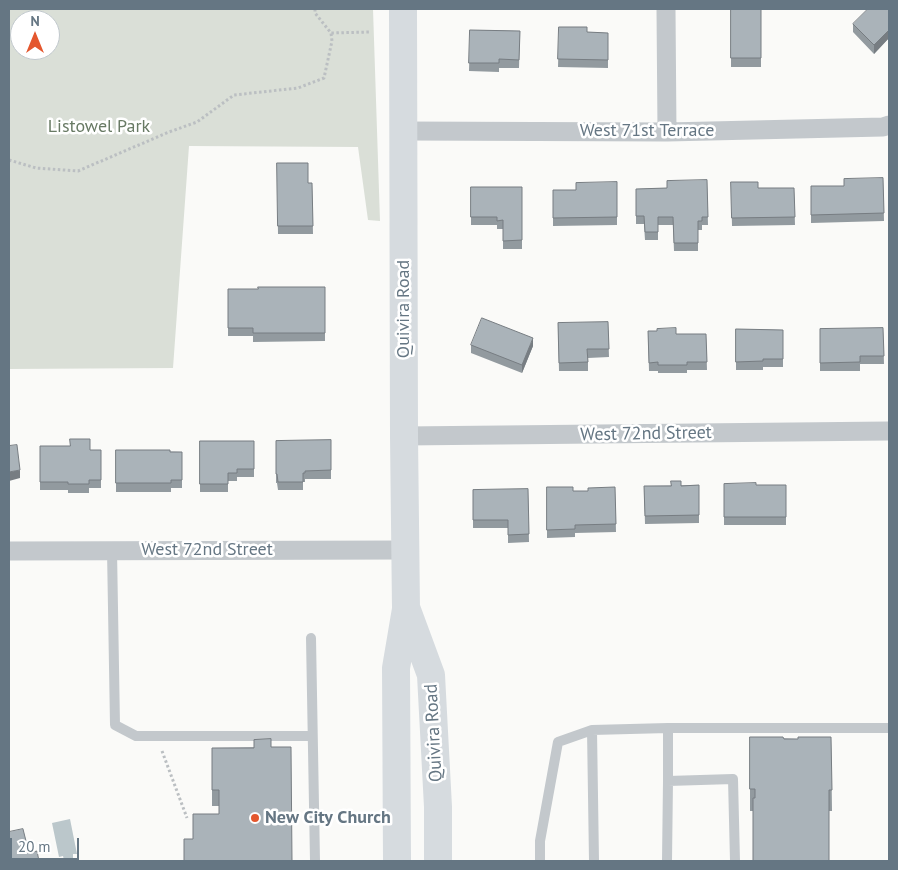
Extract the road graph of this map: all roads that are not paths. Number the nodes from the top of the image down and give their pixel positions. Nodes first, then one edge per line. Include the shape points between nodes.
1 (403, 9) edge
2 (666, 9) edge
3 (889, 125) edge
4 (404, 131) junction
5 (667, 132) junction
6 (889, 431) edge
7 (404, 436) junction
8 (112, 550) junction
9 (405, 550) junction
10 (9, 551) edge
11 (406, 609) junction
12 (311, 638) dead end
13 (668, 728) junction
14 (889, 728) edge
15 (592, 730) junction
16 (312, 736) junction
17 (668, 781) junction
18 (315, 861) edge
19 (397, 861) edge
20 (438, 861) edge
21 (540, 861) edge
22 (594, 861) edge
23 (667, 861) edge
24 (735, 861) edge

1 - 4 main road, Quivira Road
2 - 5 street
3 - 5 street, West 71st Terrace
4 - 5 street, West 71st Terrace
4 - 7 main road, Quivira Road
6 - 7 street, West 72nd Street
7 - 9 main road, Quivira Road
8 - 9 street, West 72nd Street
8 - 10 street, West 72nd Street
8 - 16 lane via 114,725 136,736
9 - 11 main road, Quivira Road
11 - 19 main road, Quivira Road via 396,668
11 - 20 main road, Quivira Road via 431,675
12 - 16 lane
13 - 14 lane
13 - 15 lane
13 - 17 lane
15 - 21 lane via 558,742 540,842
15 - 22 lane
16 - 18 lane
17 - 23 lane
17 - 24 lane via 733,780

